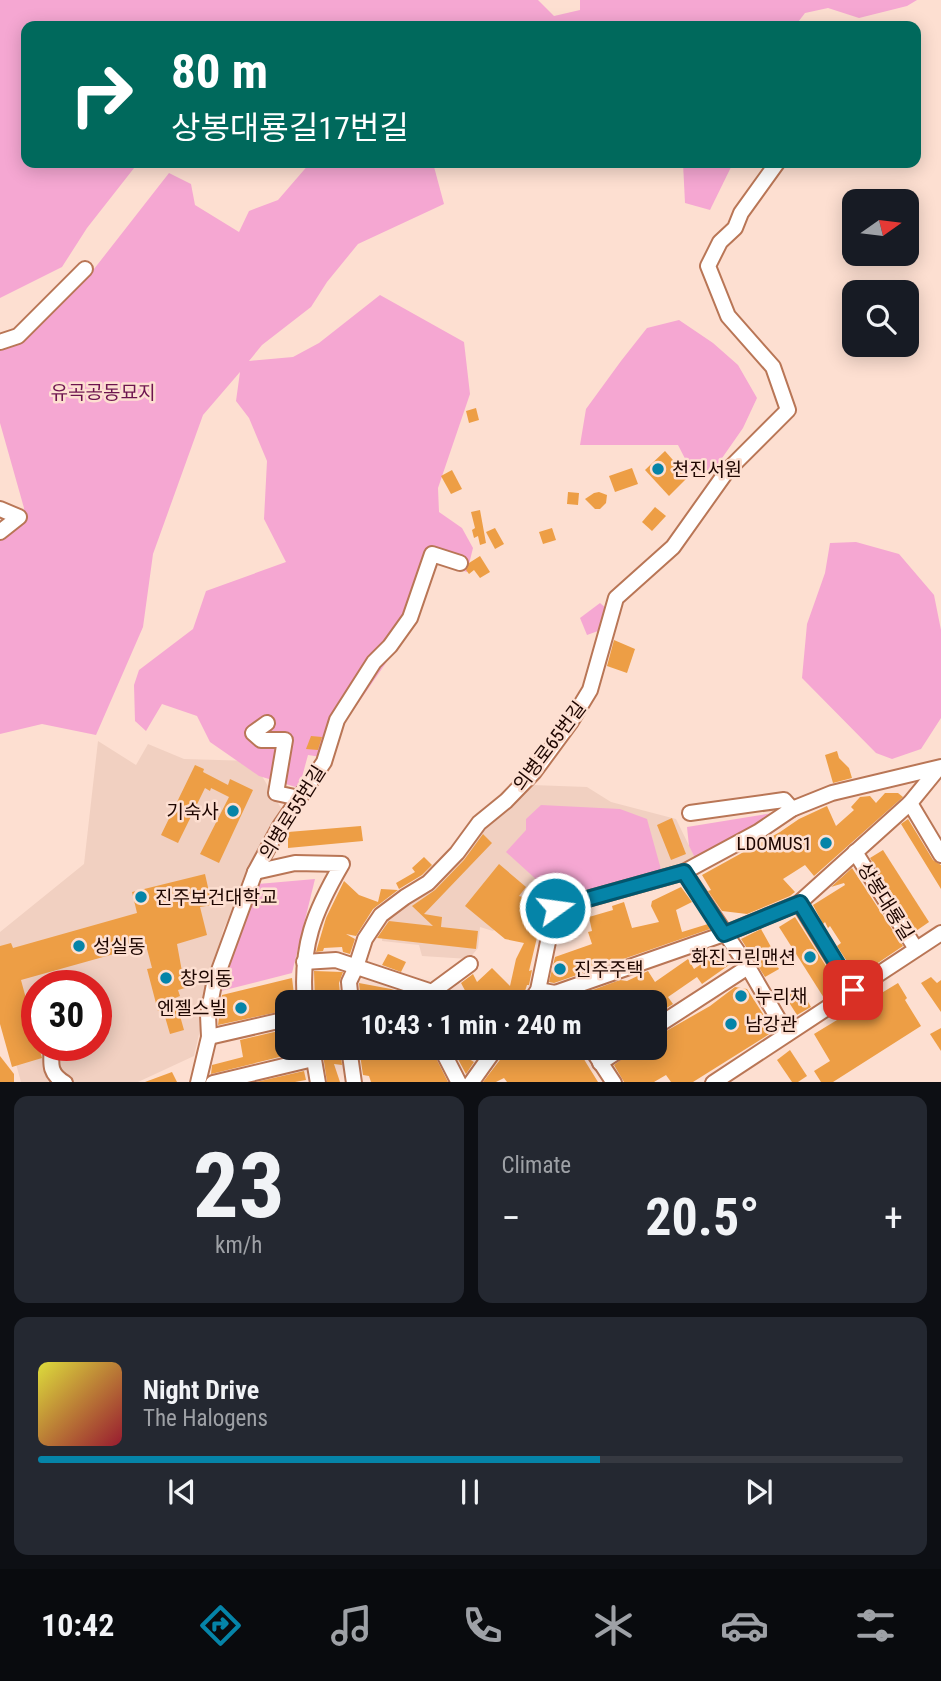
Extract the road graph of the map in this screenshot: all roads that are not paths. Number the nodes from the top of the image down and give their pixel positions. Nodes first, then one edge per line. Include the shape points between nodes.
1 (773, 168) edge
2 (85, 269) dead end
3 (0, 342) edge
4 (0, 509) edge
5 (0, 532) edge
6 (460, 563) dead end
7 (267, 723) dead end
8 (940, 769) edge
9 (299, 798) junction
10 (909, 803) junction
11 (792, 809) junction
12 (690, 813) dead end
13 (855, 852) junction
14 (941, 855) edge
15 (255, 872) junction
16 (684, 872) junction
17 (800, 903) junction
18 (941, 933) edge
19 (724, 934) junction
20 (916, 949) junction
21 (304, 962) junction
22 (470, 964) dead end
23 (356, 967) junction
24 (748, 967) junction
25 (305, 990) edge
26 (350, 990) edge
27 (414, 990) edge
28 (440, 990) edge
29 (538, 990) edge
30 (579, 990) edge
31 (853, 990) junction
32 (667, 1020) edge
33 (275, 1022) edge
34 (787, 1034) junction
35 (209, 1037) junction
36 (292, 1060) edge
37 (314, 1060) edge
38 (351, 1060) edge
39 (447, 1060) edge
40 (487, 1060) edge
41 (598, 1060) edge
42 (605, 1060) edge
43 (51, 1061) edge
44 (600, 1063) junction
45 (63, 1082) edge
46 (198, 1082) edge
47 (216, 1082) edge
48 (318, 1082) edge
49 (354, 1082) edge
50 (458, 1082) edge
51 (472, 1082) edge
52 (613, 1082) edge
53 (715, 1082) edge

1 - 23 street, 의병로65번길 via 708,266 728,316 773,367 788,410 727,471 673,547 616,598 590,690 534,772 480,823 428,883 381,915 365,939
2 - 3 street via 18,337
4 - 5 street via 19,517
6 - 9 street, 의병로55번길 via 432,554 411,618 374,662 337,720 324,762
7 - 9 street via 253,733 261,740 285,740 276,793
8 - 10 street
8 - 11 street via 832,793
9 - 15 street, 의병로55번길
10 - 13 street
10 - 14 street
11 - 12 street via 784,800
11 - 16 street
13 - 17 street
13 - 20 street, 상봉대룡길
15 - 21 street via 295,863 342,864 316,914
15 - 35 street, 의병로55번길 via 214,984
16 - 19 street
16 - 29 street via 555,908
17 - 19 street
17 - 31 street
18 - 20 street, 상봉대룡길
19 - 24 street
19 - 30 street
20 - 31 street, 상봉대룡길
21 - 23 street via 336,960
21 - 25 street
22 - 28 street
23 - 26 street, 의병로65번길
23 - 27 street
24 - 32 street
24 - 34 street
31 - 34 street, 상봉대룡길
33 - 35 street
34 - 53 street, 상봉대룡길
35 - 46 street, 의병로55번길
36 - 47 street
37 - 48 street
38 - 49 street
39 - 50 street
40 - 51 street
41 - 44 street
42 - 44 street
43 - 45 street via 55,1077
44 - 52 street

